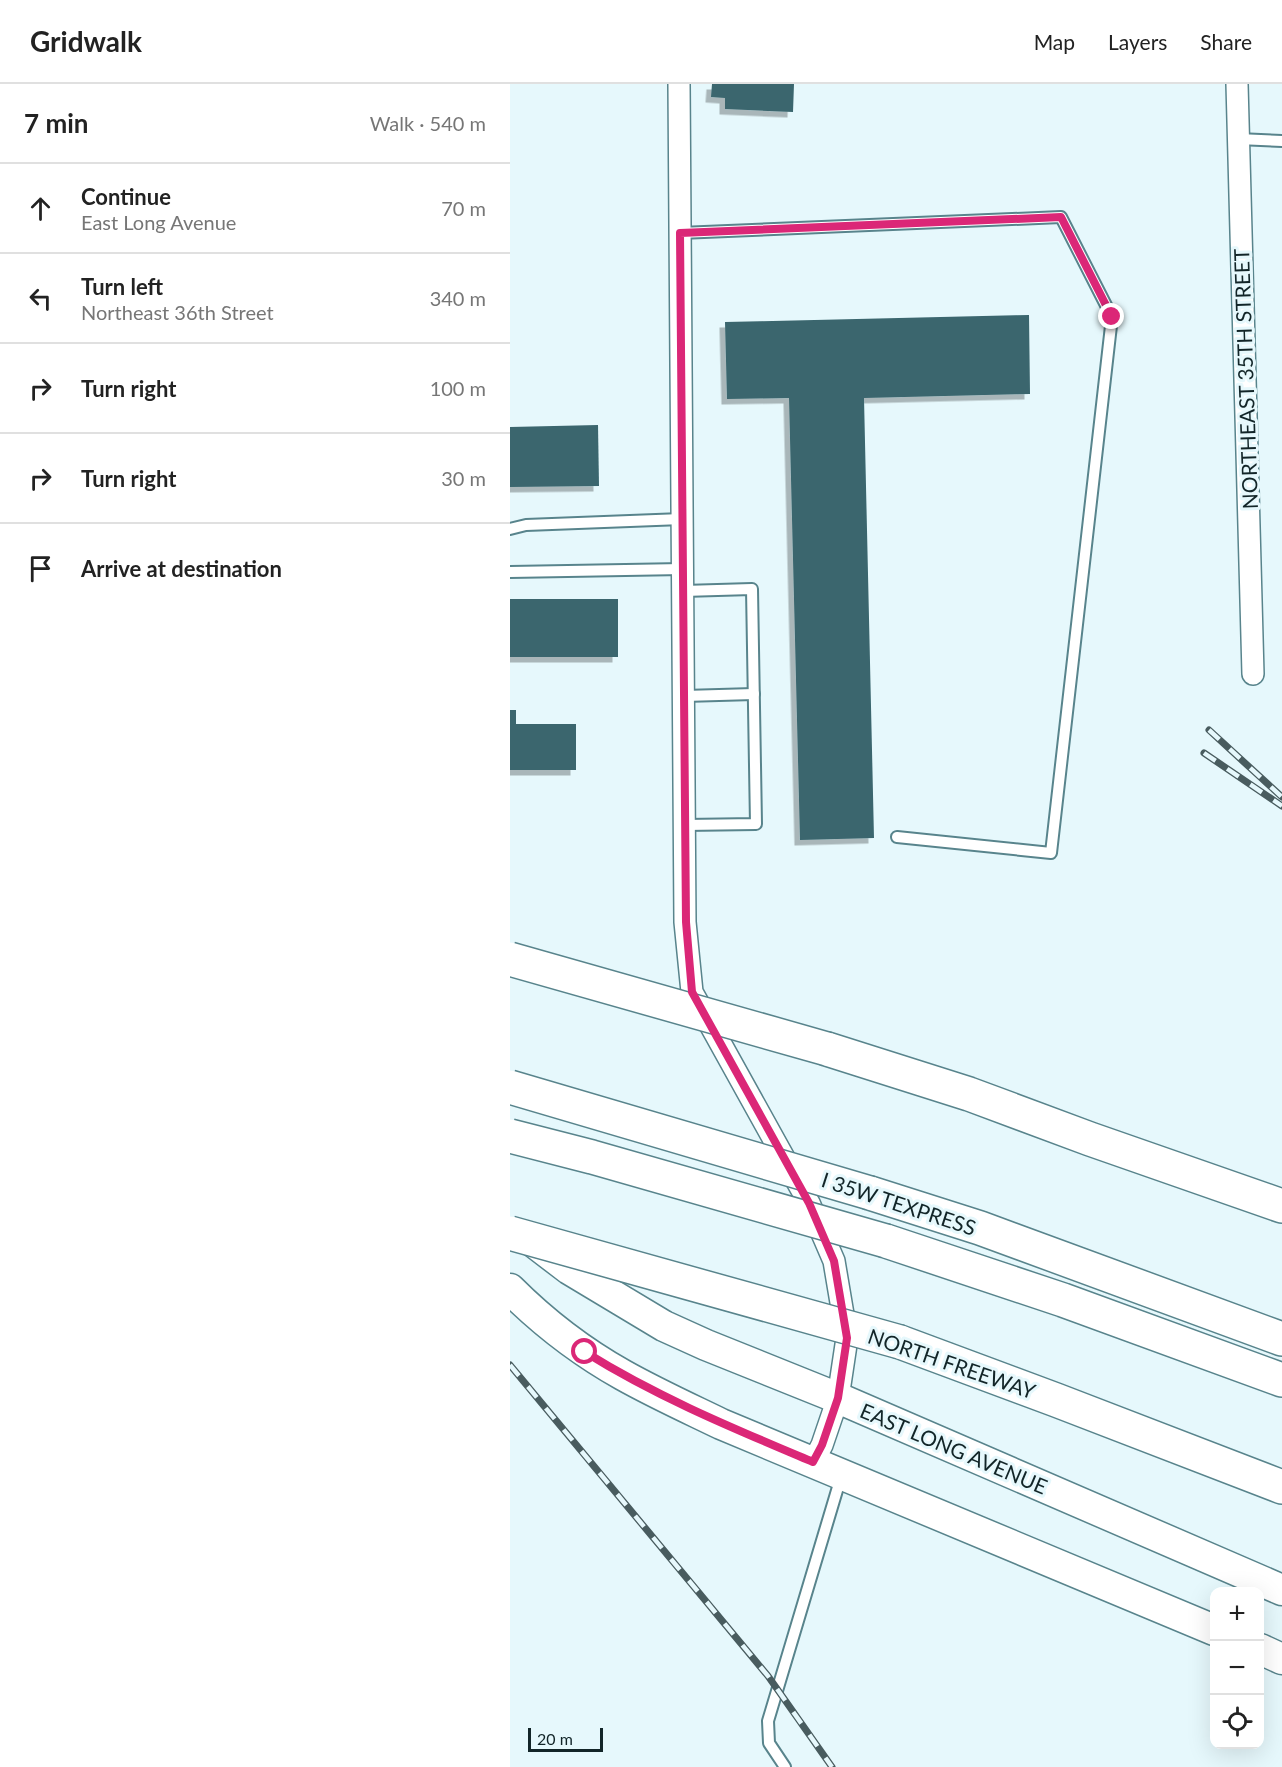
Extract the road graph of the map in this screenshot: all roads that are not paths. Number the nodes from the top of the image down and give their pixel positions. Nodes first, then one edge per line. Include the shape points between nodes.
1 (678, 84) edge
2 (1237, 84) edge
3 (1238, 139) junction
4 (1282, 141) edge
5 (680, 233) junction
6 (682, 519) junction
7 (510, 529) edge
8 (683, 569) junction
9 (510, 572) edge
10 (683, 591) junction
11 (1253, 674) dead end
12 (754, 694) junction
13 (684, 696) junction
14 (685, 825) junction
15 (897, 837) dead end
16 (510, 959) edge
17 (510, 1087) edge
18 (510, 1136) edge
19 (1282, 1206) edge
20 (510, 1221) edge
21 (510, 1233) edge
22 (510, 1289) edge
23 (1282, 1339) edge
24 (1282, 1380) edge
25 (838, 1398) junction
26 (813, 1462) junction
27 (842, 1474) junction
28 (1282, 1487) edge
29 (1282, 1590) edge
30 (1210, 1628) edge
31 (1264, 1651) edge
32 (1282, 1659) edge
33 (785, 1767) edge

1 - 5 street
2 - 3 street, NORTHEAST 35TH STREET
3 - 4 lane
3 - 11 street, NORTHEAST 35TH STREET
5 - 6 street
5 - 15 lane via 1061,217 1112,317 1051,853
6 - 7 lane via 526,525
6 - 8 street
8 - 9 lane
8 - 10 street
10 - 12 lane via 752,589
10 - 13 street
12 - 13 lane
12 - 14 lane via 756,824
13 - 14 street
14 - 25 street via 686,922 692,992 809,1203 834,1261 847,1338
16 - 19 highway, bridge via 827,1049 969,1094
17 - 23 highway, I 35W TEXPRESS, bridge via 980,1228
18 - 24 highway, I 35W TEXPRESS, bridge via 886,1241 1064,1300
20 - 25 main road, EAST LONG AVENUE via 569,1269 664,1326
21 - 28 highway, NORTH FREEWAY, bridge via 900,1342
22 - 26 main road via 585,1352 622,1375 722,1424
25 - 26 street
25 - 29 main road, EAST LONG AVENUE
26 - 27 main road
27 - 30 main road
27 - 33 lane via 768,1721 769,1743
31 - 32 main road

